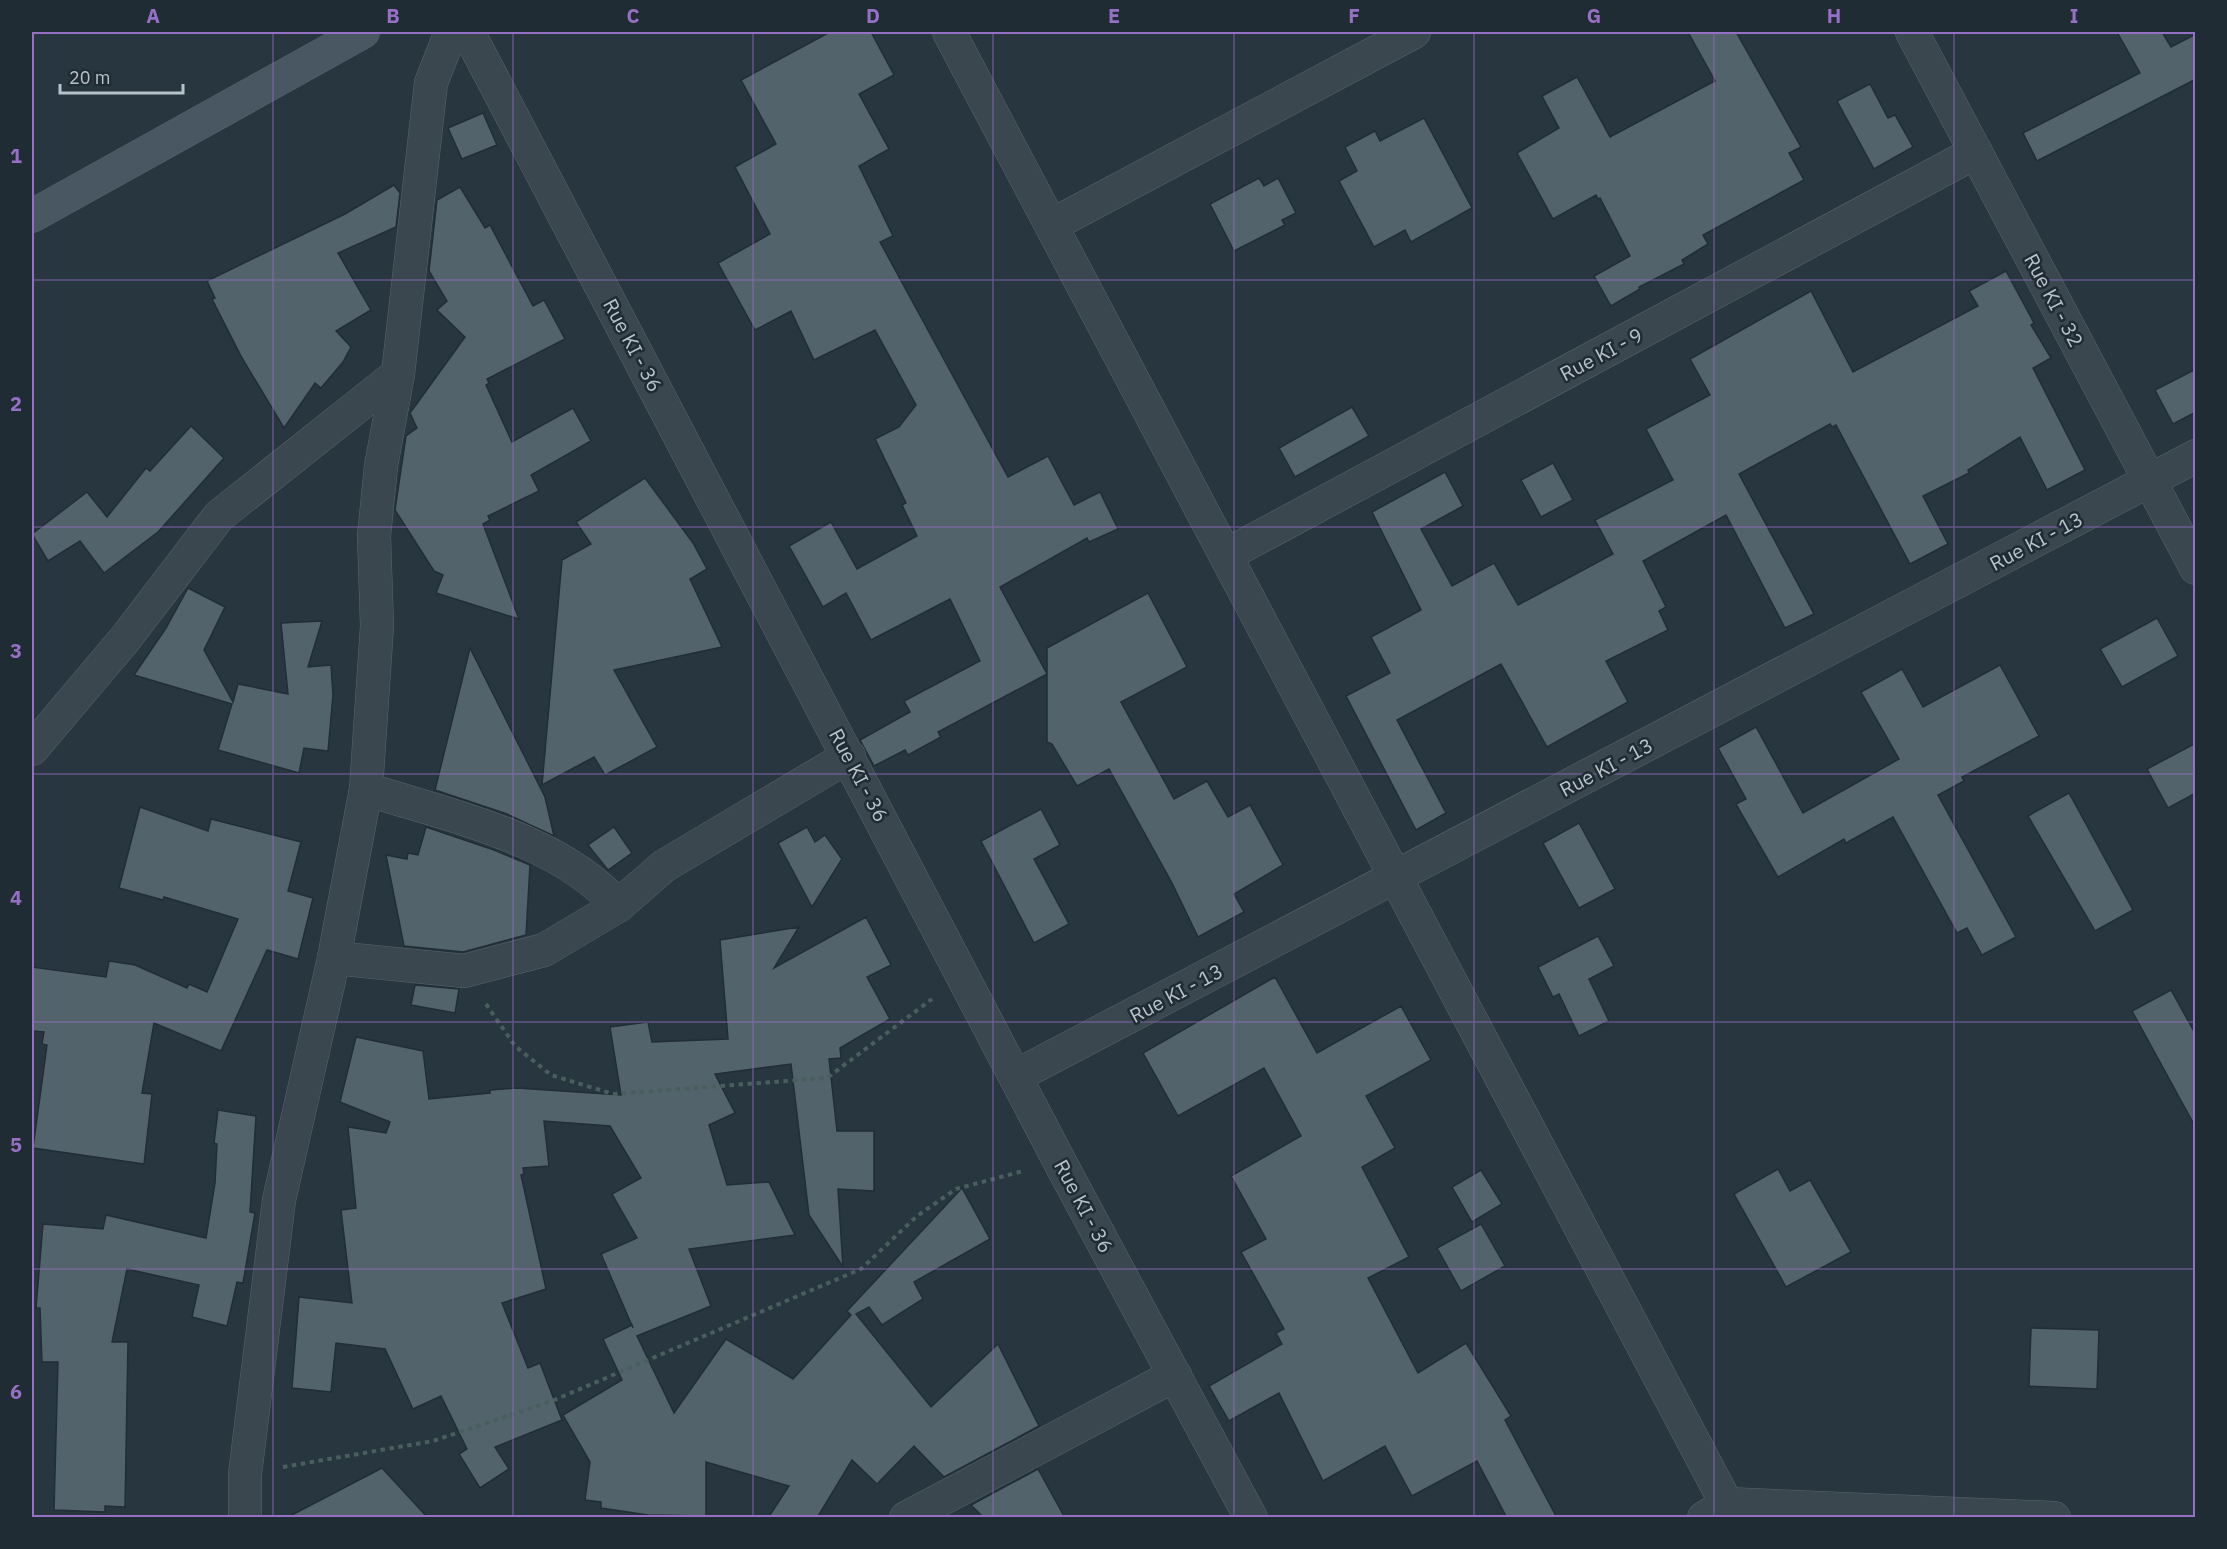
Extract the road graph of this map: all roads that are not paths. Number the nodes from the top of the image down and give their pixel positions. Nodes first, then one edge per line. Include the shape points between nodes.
1 (363, 32) edge
2 (451, 32) edge
3 (468, 32) edge
4 (949, 32) edge
5 (1414, 32) edge
6 (1912, 32) edge
7 (1976, 153) junction
8 (32, 216) edge
9 (1052, 225) junction
10 (398, 374) junction
11 (2196, 456) edge
12 (2150, 481) junction
13 (1226, 555) junction
14 (2196, 568) edge
15 (32, 749) edge
16 (849, 756) junction
17 (366, 789) junction
18 (1395, 878) junction
19 (618, 906) junction
20 (334, 958) junction
21 (1016, 1076) junction
22 (1175, 1375) junction
23 (1722, 1513) edge
24 (245, 1518) edge
25 (906, 1518) edge
26 (1251, 1518) edge
27 (2054, 1518) edge

1 - 8 main road
2 - 10 street via 431,83
3 - 16 street, Rue KI - 36
4 - 9 street
5 - 9 street
6 - 7 street, Rue KI - 32
7 - 12 street, Rue KI - 32
7 - 13 street, Rue KI - 9
9 - 13 street
10 - 15 street via 219,516 125,639
10 - 17 street via 381,466 374,536 377,626
11 - 12 street, Rue KI - 13
12 - 14 street, Rue KI - 32
12 - 18 street, Rue KI - 13
13 - 18 street
16 - 19 street via 664,866
16 - 21 street, Rue KI - 36
17 - 19 street via 530,843 582,872
17 - 20 street
18 - 21 street, Rue KI - 13
18 - 23 street
19 - 20 street via 544,950 464,971
20 - 24 street via 279,1200 245,1474
21 - 22 street, Rue KI - 36
22 - 25 street
22 - 26 street, Rue KI - 36
23 - 27 street

